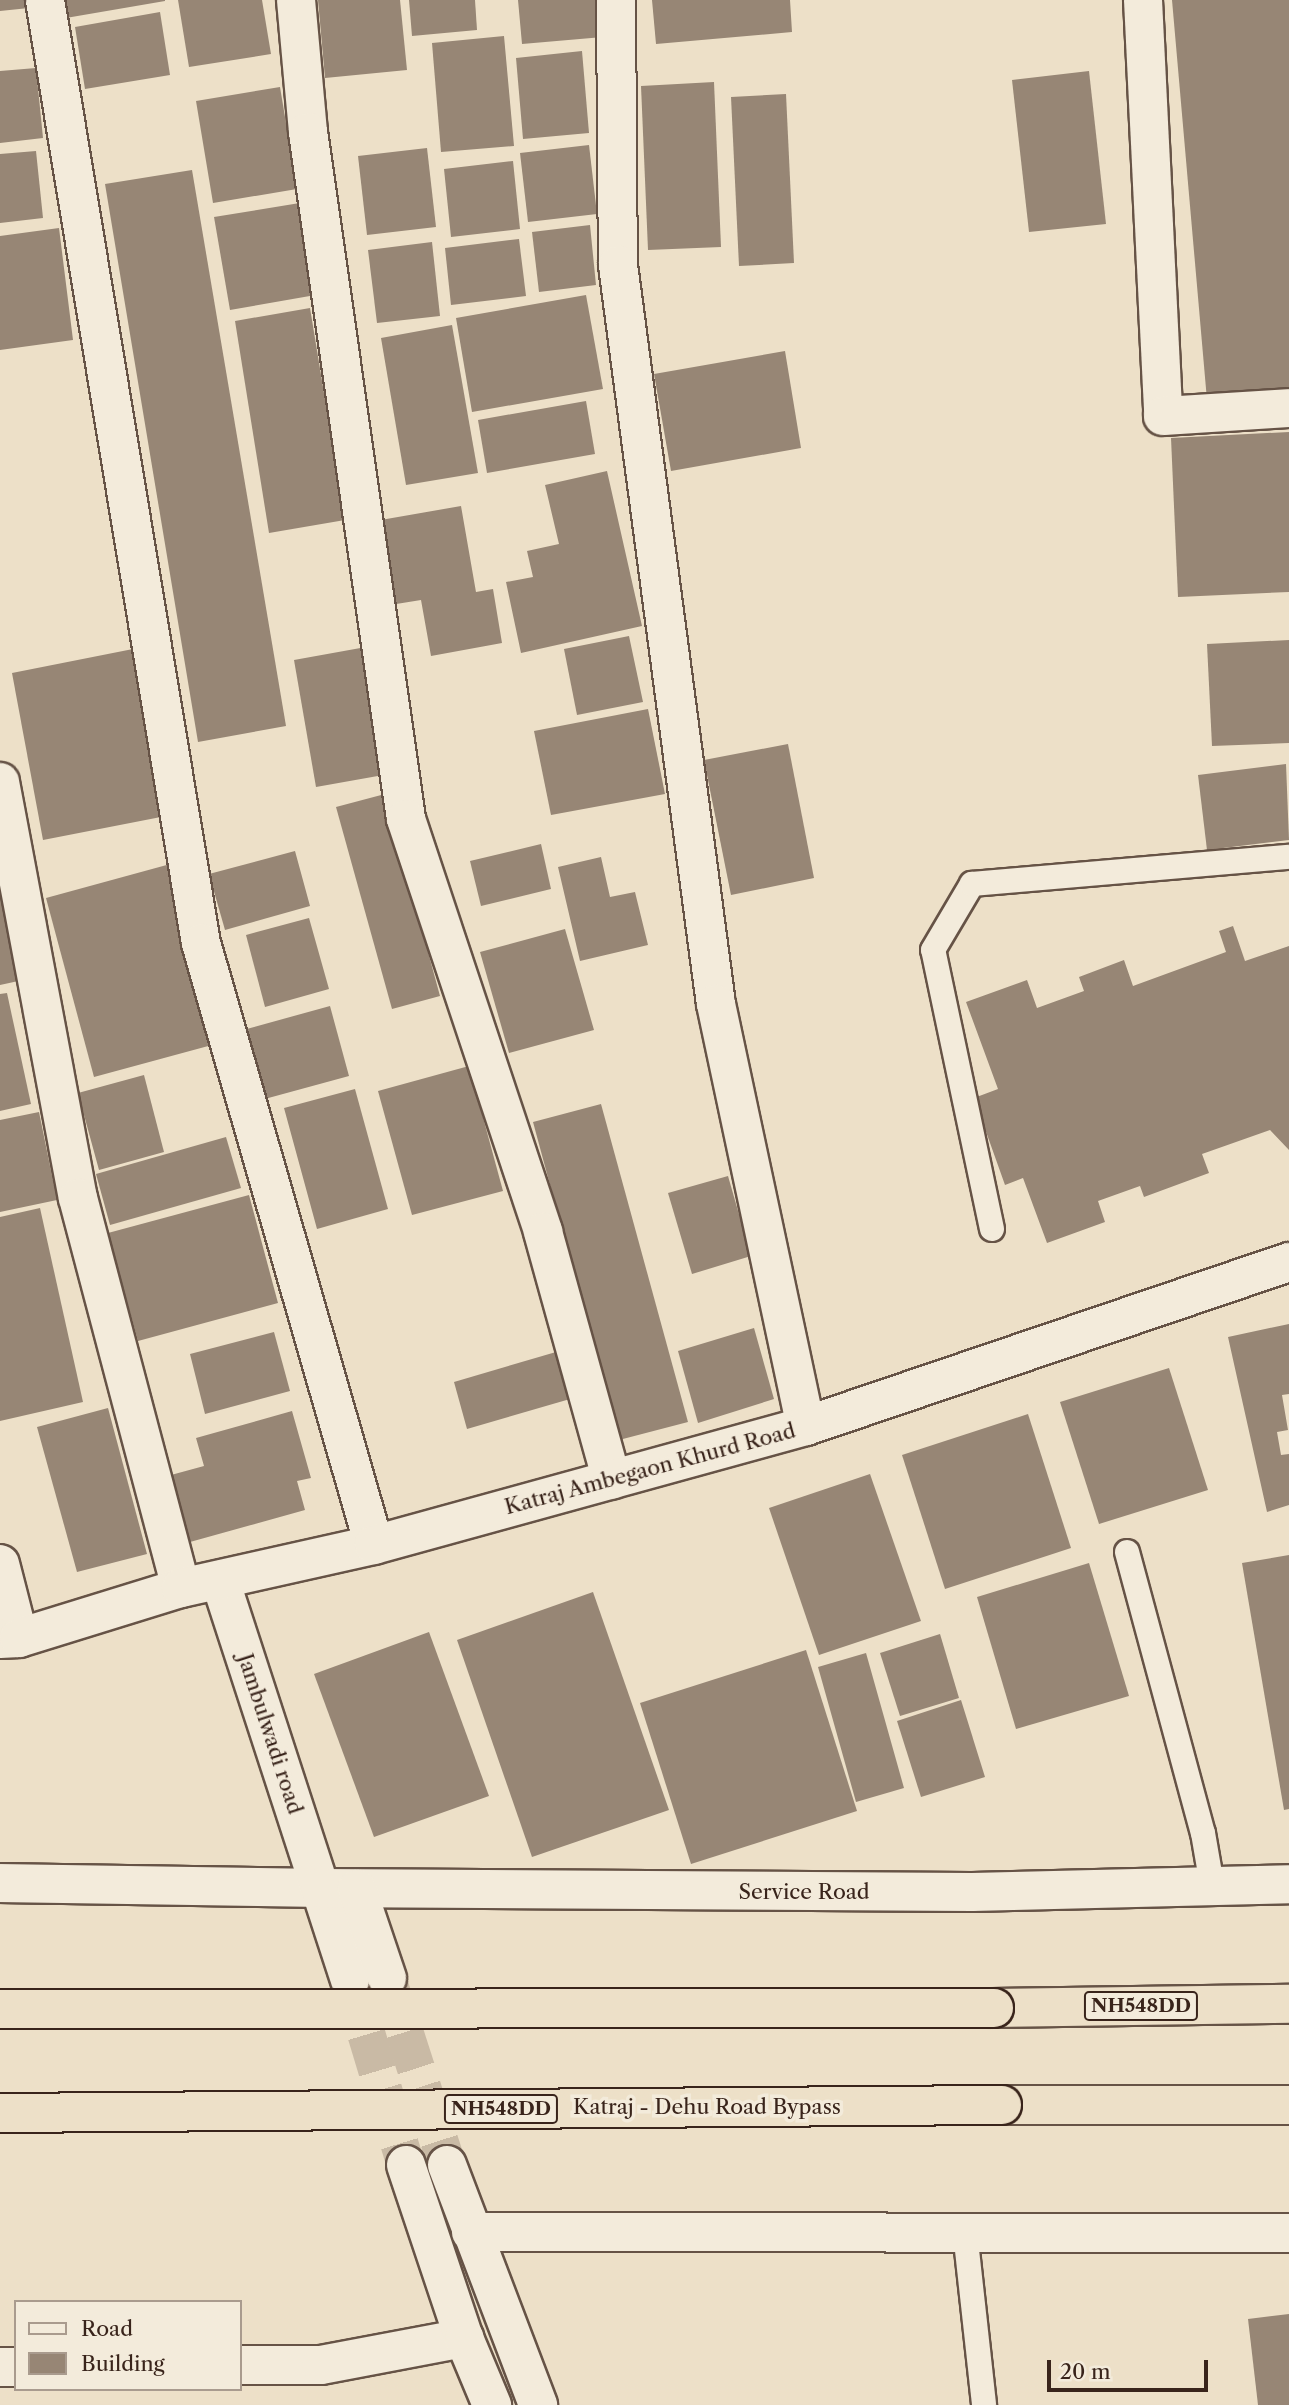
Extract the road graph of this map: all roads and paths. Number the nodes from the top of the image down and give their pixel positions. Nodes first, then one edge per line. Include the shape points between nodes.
1 (45, 0) edge
2 (296, 0) edge
3 (616, 0) edge
4 (1143, 0) edge
5 (1289, 408) edge
6 (0, 782) edge
7 (1289, 858) edge
8 (992, 1229) dead end
9 (1289, 1262) edge
10 (806, 1426) junction
11 (612, 1480) junction
12 (374, 1545) junction
13 (1127, 1552) dead end
14 (0, 1564) edge
15 (220, 1580) junction
16 (181, 1588) junction
17 (10, 1639) edge
18 (0, 1883) edge
19 (1289, 1884) edge
20 (1212, 1885) junction
21 (320, 1888) junction
22 (357, 1889) junction
23 (1289, 2004) edge
24 (0, 2009) edge
25 (1289, 2105) edge
26 (0, 2113) edge
27 (407, 2165) tunnel mouth
28 (447, 2165) tunnel mouth
29 (471, 2232) junction
30 (965, 2232) junction
31 (1289, 2233) edge
32 (464, 2338) junction
33 (242, 2365) edge
34 (492, 2405) edge
35 (537, 2405) edge
36 (984, 2405) edge

1 - 12 street via 201,943
2 - 11 street via 308,132 406,818 543,1233
3 - 10 street via 618,265 711,963
4 - 5 street via 1163,416
6 - 16 street via 78,1198
7 - 8 lane via 972,884 933,950
9 - 10 street, Katraj Ambegaon Khurd Road
10 - 11 street, Katraj Ambegaon Khurd Road
11 - 12 street, Katraj Ambegaon Khurd Road
12 - 15 street, Katraj Ambegaon Khurd Road
13 - 20 lane via 1203,1833
14 - 17 street
15 - 16 street, Katraj Ambegaon Khurd Road
15 - 21 street, Jambulwadi road
16 - 17 street, Katraj Ambegaon Khurd Road
18 - 21 street, Service Road
19 - 20 street, Service Road
20 - 22 street, Service Road via 972,1892
21 - 22 street, Service Road
21 - 22 street, Jambulwadi road via 368,1979
23 - 24 highway, NH548DD, bridge
25 - 26 highway, Katraj - Dehu Road Bypass / NH548DD, bridge
27 - 32 street
28 - 29 street
29 - 30 street
29 - 35 street
30 - 31 street
30 - 36 lane
32 - 33 street via 321,2365
32 - 34 street

